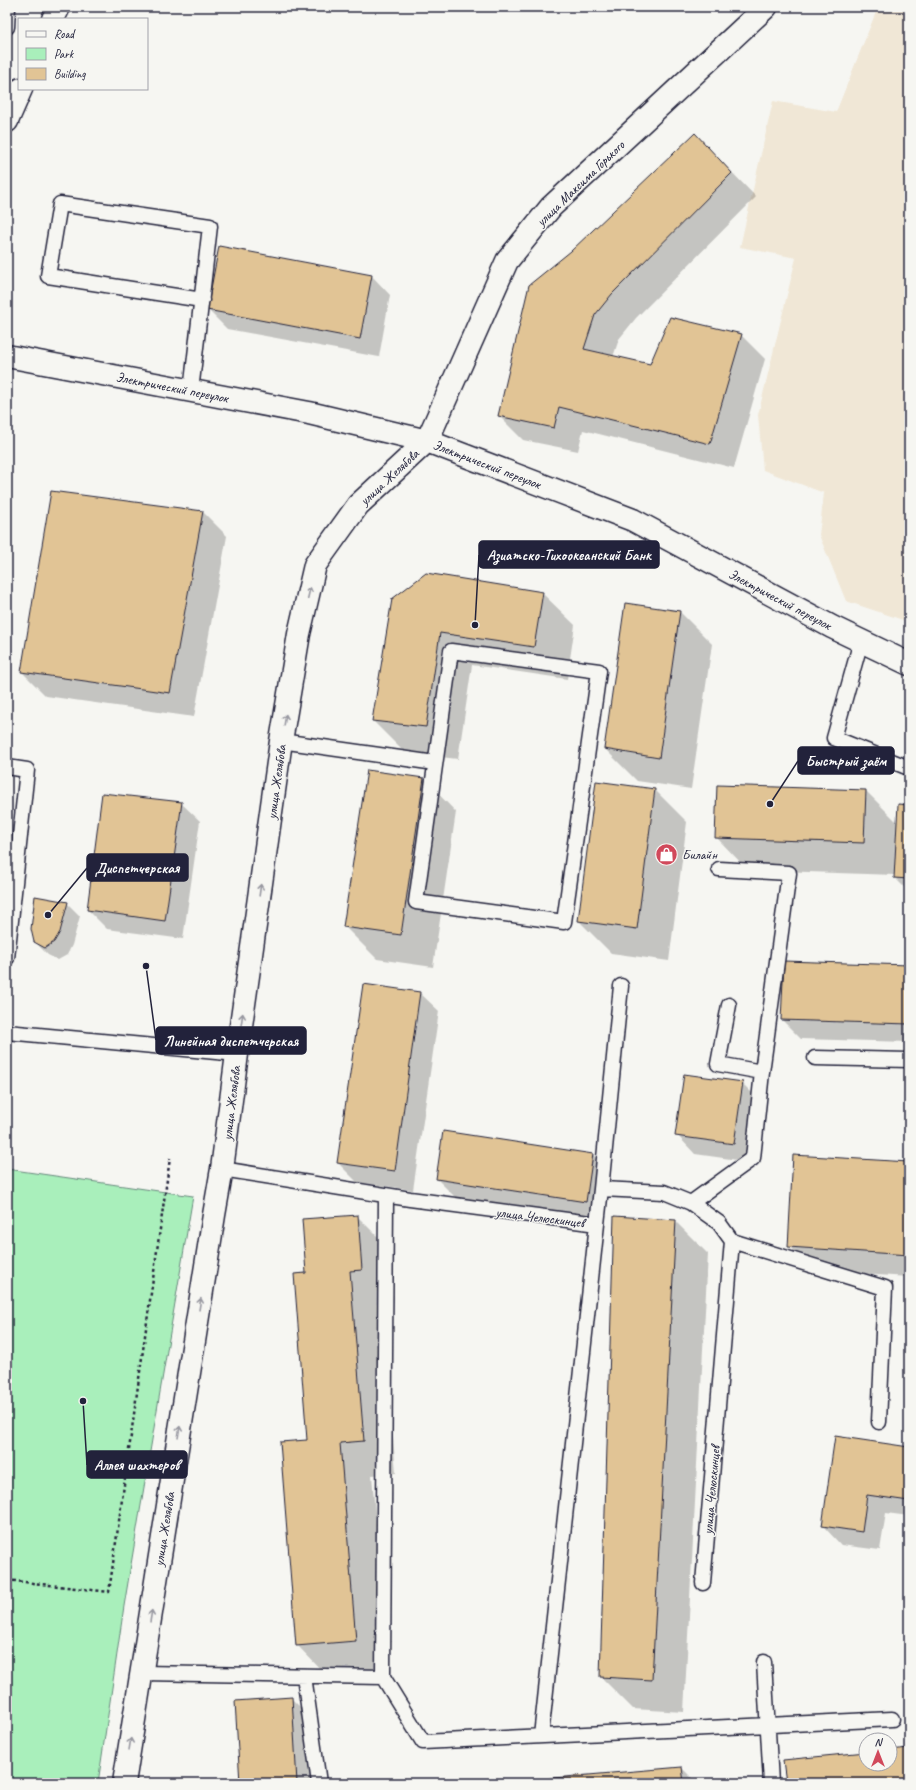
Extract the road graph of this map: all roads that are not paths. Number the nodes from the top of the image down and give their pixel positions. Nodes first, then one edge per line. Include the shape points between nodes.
1 (8, 7) edge
2 (58, 7) edge
3 (766, 7) edge
4 (53, 18) edge
5 (7, 27) edge
6 (21, 90) edge
7 (7, 121) edge
8 (202, 300) junction
9 (7, 356) edge
10 (191, 391) junction
11 (427, 441) junction
12 (861, 641) junction
13 (909, 664) edge
14 (281, 741) junction
15 (435, 763) junction
16 (7, 767) edge
17 (909, 768) edge
18 (718, 869) dead end
19 (7, 958) edge
20 (621, 986) dead end
21 (729, 1004) dead end
22 (7, 1032) edge
23 (237, 1054) junction
24 (815, 1058) dead end
25 (909, 1060) edge
26 (762, 1072) junction
27 (222, 1169) junction
28 (601, 1189) junction
29 (386, 1196) junction
30 (691, 1203) junction
31 (597, 1224) junction
32 (732, 1241) junction
33 (879, 1422) dead end
34 (703, 1583) dead end
35 (764, 1662) dead end
36 (142, 1673) junction
37 (304, 1676) junction
38 (382, 1677) junction
39 (892, 1720) dead end
40 (767, 1726) junction
41 (541, 1736) junction
42 (124, 1783) edge
43 (319, 1783) edge
44 (771, 1783) edge

1 - 5 lane
2 - 4 street
3 - 11 street, улица Максима Горького via 551,207 506,261
6 - 7 street
8 - 8 lane via 210,226 60,204 48,276
8 - 10 lane
9 - 10 street, Электрический переулок
10 - 11 street, Электрический переулок via 309,413
11 - 12 street, Электрический переулок via 633,520
14 -> 11 street, улица Желябова via 299,634 315,565 358,505
12 - 13 street, Электрический переулок
12 - 17 lane via 834,738
14 - 15 lane
23 -> 14 street, улица Желябова
15 - 15 lane via 451,651 599,671 564,922 416,902
16 - 19 lane via 27,770
18 - 26 lane via 789,873
20 - 28 lane, улица Челюскинцев
21 - 26 lane via 718,1064
22 - 23 lane
23 - 27 street, улица Желябова
24 - 25 lane
26 - 30 lane via 753,1158
27 - 29 lane, улица Челюскинцев
36 -> 27 street, улица Желябова
28 - 30 lane via 664,1192
28 - 31 lane, улица Челюскинцев
29 - 31 lane, улица Челюскинцев
29 - 38 lane
30 - 32 lane via 718,1223
31 - 41 lane
32 - 33 lane via 884,1288
32 - 34 lane, улица Челюскинцев
35 - 40 lane
36 - 37 lane
42 -> 36 street, улица Желябова
37 - 38 lane
37 - 43 lane
38 - 41 lane via 423,1742
39 - 40 lane
40 - 41 lane
40 - 44 lane

